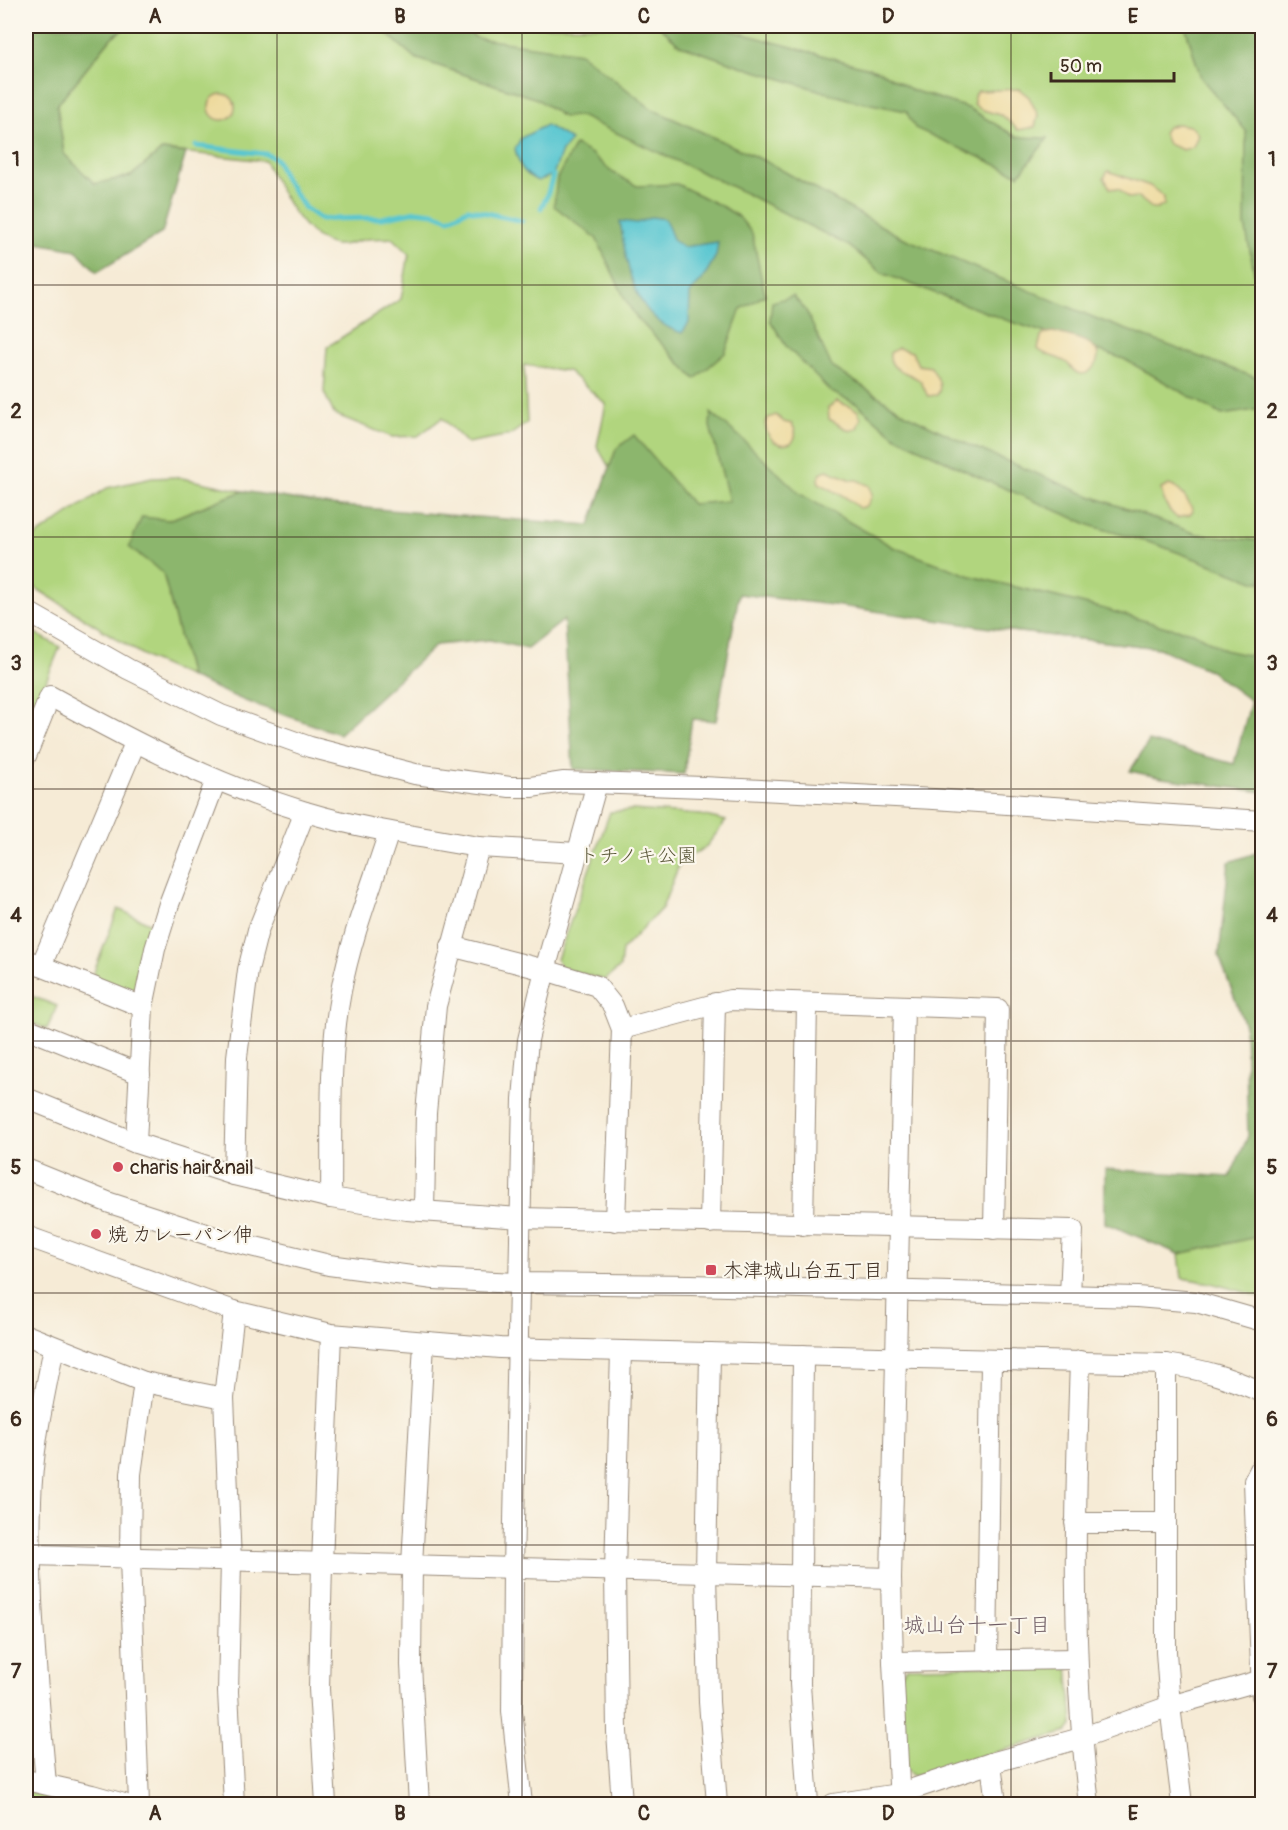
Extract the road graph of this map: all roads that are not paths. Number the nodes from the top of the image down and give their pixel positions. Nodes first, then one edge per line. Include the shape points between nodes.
1 (26, 611) edge
2 (135, 743) junction
3 (26, 756) edge
4 (216, 780) junction
5 (597, 783) junction
6 (306, 812) junction
7 (1263, 821) edge
8 (389, 832) junction
9 (479, 847) junction
10 (577, 853) junction
11 (451, 946) junction
12 (33, 963) edge
13 (545, 970) junction
14 (715, 1003) junction
15 (807, 1003) junction
16 (904, 1006) junction
17 (143, 1007) junction
18 (26, 1028) edge
19 (622, 1029) junction
20 (140, 1074) junction
21 (26, 1098) edge
22 (136, 1143) junction
23 (26, 1169) edge
24 (234, 1175) junction
25 (331, 1198) junction
26 (424, 1210) junction
27 (520, 1218) junction
28 (615, 1221) junction
29 (710, 1223) junction
30 (803, 1225) junction
31 (899, 1227) junction
32 (994, 1229) junction
33 (26, 1236) edge
34 (518, 1283) junction
35 (897, 1292) junction
36 (1070, 1295) junction
37 (234, 1311) junction
38 (1263, 1321) edge
39 (331, 1334) junction
40 (26, 1335) edge
41 (424, 1342) junction
42 (54, 1347) junction
43 (517, 1349) junction
44 (621, 1351) junction
45 (710, 1353) junction
46 (803, 1355) junction
47 (896, 1358) junction
48 (991, 1360) junction
49 (1080, 1361) junction
50 (1167, 1364) junction
51 (144, 1382) junction
52 (1263, 1392) edge
53 (225, 1398) junction
54 (1263, 1466) edge
55 (28, 1500) edge
56 (1075, 1523) junction
57 (1165, 1523) junction
58 (31, 1556) junction
59 (130, 1558) junction
60 (231, 1561) junction
61 (322, 1563) junction
62 (412, 1566) junction
63 (513, 1568) junction
64 (615, 1571) junction
65 (706, 1573) junction
66 (801, 1576) junction
67 (891, 1578) junction
68 (1077, 1659) junction
69 (987, 1660) junction
70 (893, 1662) junction
71 (1262, 1685) edge
72 (1170, 1706) junction
73 (1081, 1738) junction
74 (991, 1763) junction
75 (26, 1780) edge
76 (46, 1784) junction
77 (899, 1799) edge
78 (124, 1804) edge
79 (140, 1804) edge
80 (234, 1804) edge
81 (326, 1804) edge
82 (420, 1804) edge
83 (522, 1804) edge
84 (622, 1804) edge
85 (717, 1804) edge
86 (808, 1804) edge
87 (833, 1804) edge
88 (996, 1804) edge
89 (1089, 1804) edge
90 (1182, 1804) edge

1 - 5 street via 177,694 221,715 310,747 415,774 478,784 531,787
2 - 3 street via 50,696
2 - 4 street
2 - 12 street
4 - 6 street
4 - 17 street via 169,904
5 - 7 street via 934,799
5 - 10 street
6 - 8 street
6 - 24 street via 258,930 248,970 237,1057
8 - 9 street
8 - 25 street via 341,991 333,1046
9 - 10 street
9 - 11 street
10 - 13 street
11 - 13 street
11 - 26 street via 436,1006 426,1113
12 - 17 street
13 - 19 street via 597,986 613,1006
13 - 27 street via 528,1040
14 - 15 street via 730,999
14 - 19 street
14 - 29 street
15 - 16 street
15 - 30 street
16 - 31 street
16 - 32 street via 998,1009
17 - 20 street
18 - 20 street
19 - 28 street
20 - 22 street
21 - 22 street
22 - 24 street
23 - 34 street via 110,1203 218,1238 318,1262 434,1279
24 - 25 street
25 - 26 street
26 - 27 street
27 - 28 street
27 - 34 street
28 - 29 street
29 - 30 street
30 - 31 street
31 - 32 street
31 - 35 street
32 - 36 street via 1073,1230
33 - 37 street
34 - 35 street
34 - 43 street
35 - 36 street
35 - 47 street
36 - 38 street via 1196,1302
37 - 39 street
37 - 53 street
39 - 41 street
39 - 61 street
40 - 42 street
41 - 43 street
41 - 62 street
42 - 51 street
42 - 55 street via 37,1429
43 - 44 street
43 - 63 street
44 - 45 street
44 - 64 street
45 - 46 street
45 - 65 street
46 - 47 street
46 - 66 street
47 - 48 street
47 - 67 street
48 - 49 street
48 - 69 street
49 - 50 street
49 - 56 street
50 - 52 street via 1222,1375
50 - 57 street
51 - 53 street
51 - 59 street via 131,1474
53 - 60 street
54 - 71 street via 1254,1481
55 - 58 street
56 - 57 street
56 - 68 street
57 - 72 street
58 - 59 street
58 - 76 street
59 - 60 street
59 - 79 street
60 - 61 street
60 - 80 street via 228,1692
61 - 62 street
61 - 81 street via 319,1689
62 - 63 street
62 - 82 street via 411,1665
63 - 64 street
63 - 83 street via 512,1711
64 - 65 street
64 - 84 street
65 - 66 street
65 - 85 street via 709,1702
66 - 67 street
66 - 86 street via 800,1684
67 - 70 street
68 - 69 street
68 - 73 street
69 - 70 street
70 - 77 street
71 - 72 street
72 - 73 street
72 - 90 street
73 - 74 street
73 - 89 street
74 - 77 street
74 - 88 street
75 - 76 street
76 - 78 street
77 - 87 street

